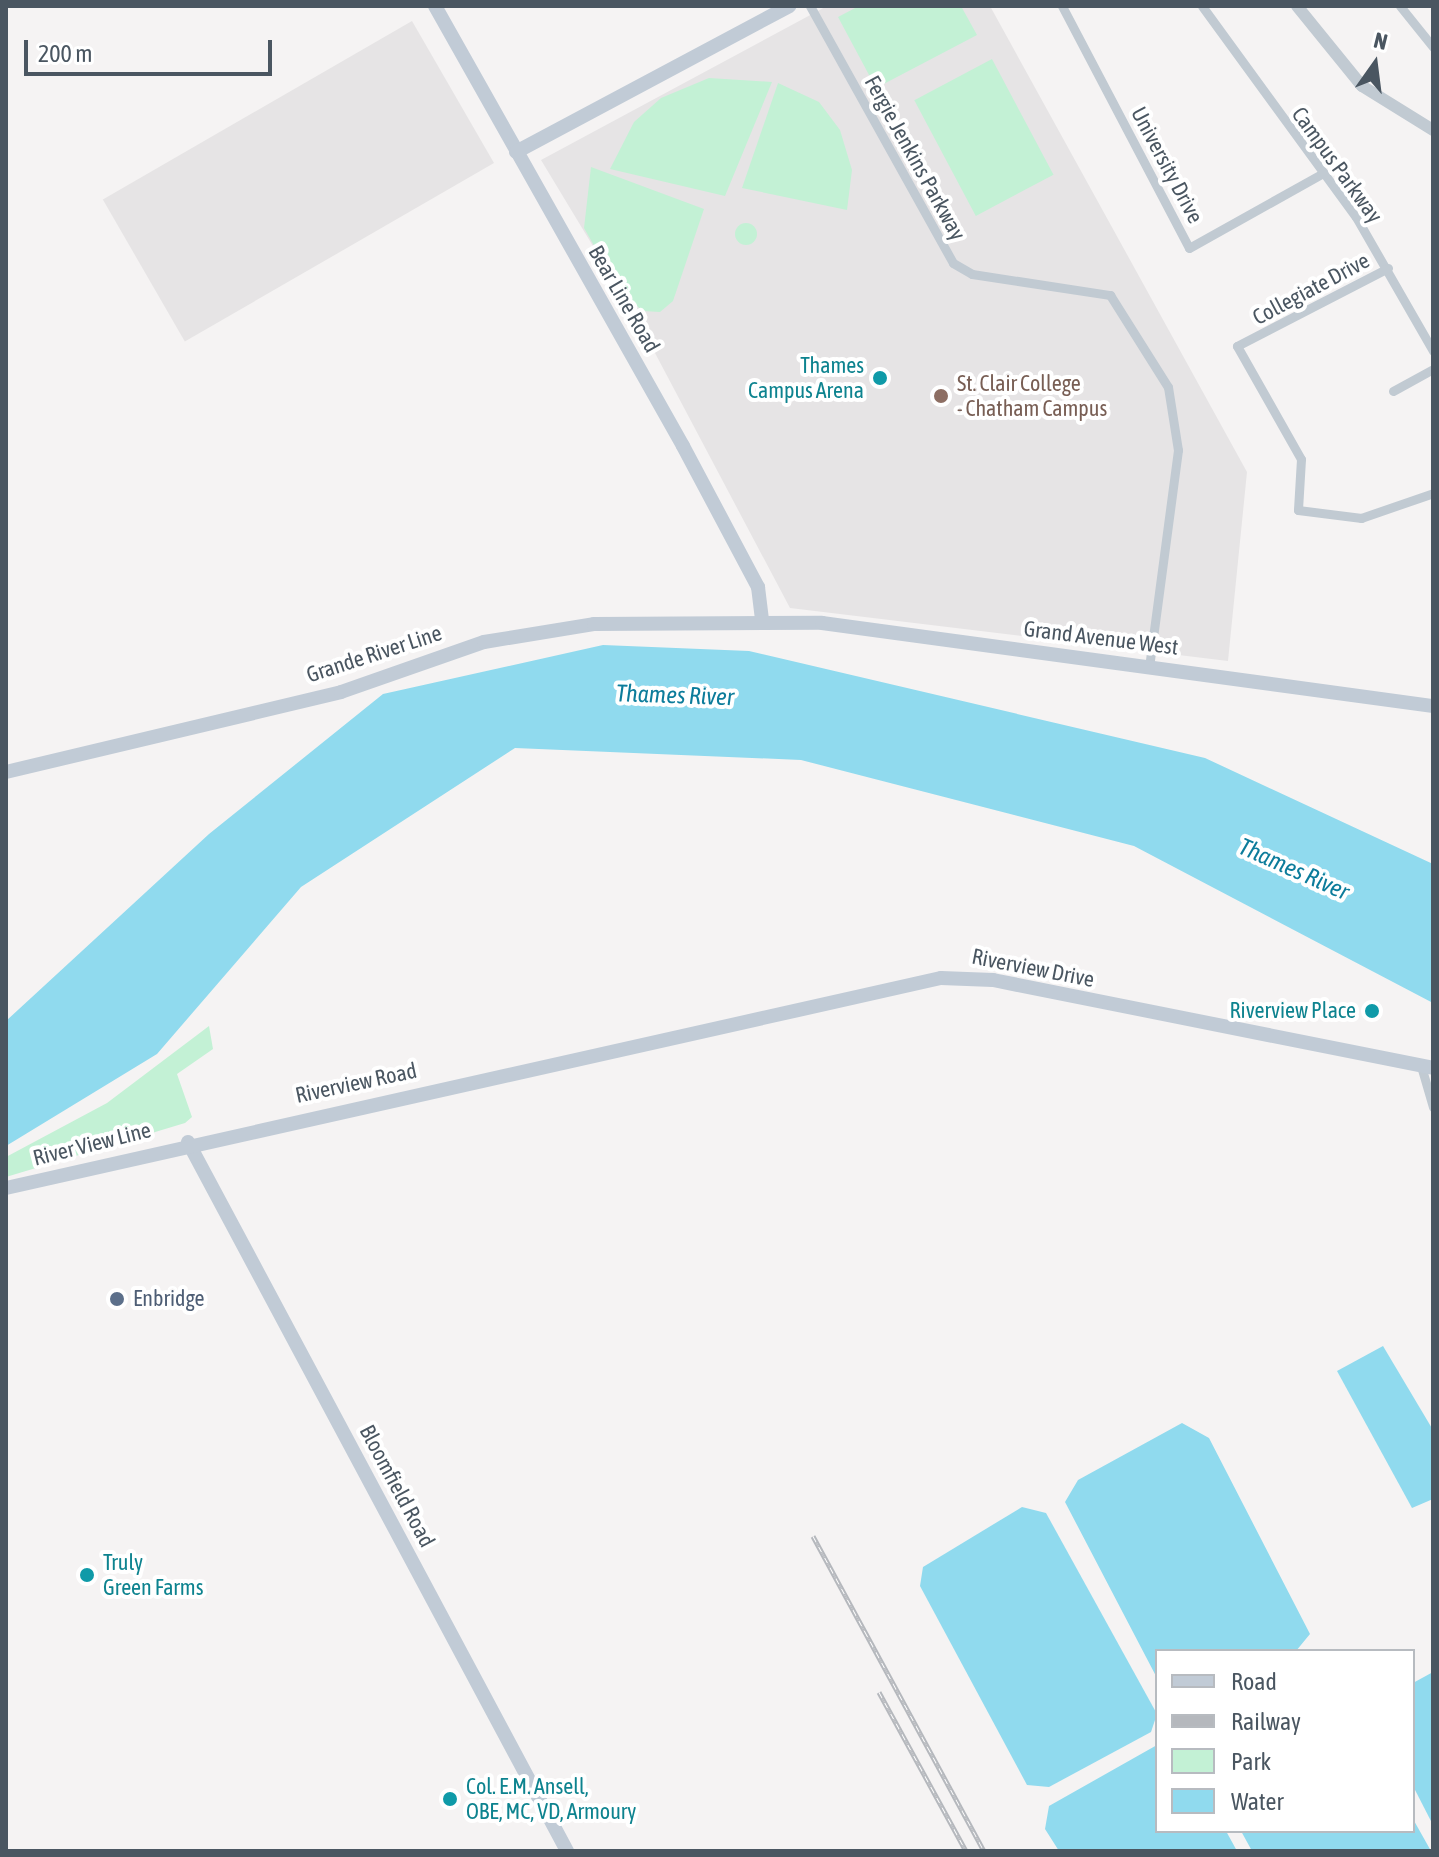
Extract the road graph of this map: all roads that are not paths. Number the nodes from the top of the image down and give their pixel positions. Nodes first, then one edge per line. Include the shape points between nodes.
1 (435, 6) edge
2 (790, 6) edge
3 (810, 6) edge
4 (1062, 6) edge
5 (1202, 6) edge
6 (1297, 6) edge
7 (1400, 6) edge
8 (1433, 47) edge
9 (1433, 130) edge
10 (516, 152) junction
11 (1323, 173) junction
12 (1388, 268) junction
13 (1433, 351) edge
14 (1433, 369) edge
15 (1393, 391) dead end
16 (1433, 493) edge
17 (758, 587) junction
18 (762, 619) junction
19 (810, 622) junction
20 (1149, 666) junction
21 (1433, 706) edge
22 (6, 772) edge
23 (533, 1066) joint
24 (1427, 1067) edge
25 (1433, 1107) edge
26 (188, 1142) junction
27 (6, 1188) edge
28 (567, 1851) edge

1 - 10 main road, Bear Line Road
2 - 10 main road
3 - 20 street, Fergie Jenkins Parkway via 953,263 972,274 1110,295 1168,387 1178,450
4 - 11 street, University Drive via 1189,248
5 - 11 street, Campus Parkway
6 - 9 street via 1362,86
7 - 8 street
10 - 17 main road, Bear Line Road
11 - 12 street, Campus Parkway
12 - 13 street, Campus Parkway
12 - 16 street, Collegiate Drive via 1237,346 1301,459 1298,510 1361,518
14 - 15 street
17 - 18 main road, Bear Line Road
17 - 19 main road via 785,614
18 - 19 main road, Grand Avenue West
18 - 22 main road, Grande River Line via 594,624 484,642 341,692
19 - 20 main road, Grand Avenue West
20 - 21 main road, Grand Avenue West
23 - 24 main road, Riverview Drive via 960,977
23 - 26 main road, Riverview Road
24 - 25 street
26 - 27 main road, River View Line
26 - 28 main road, Bloomfield Road

